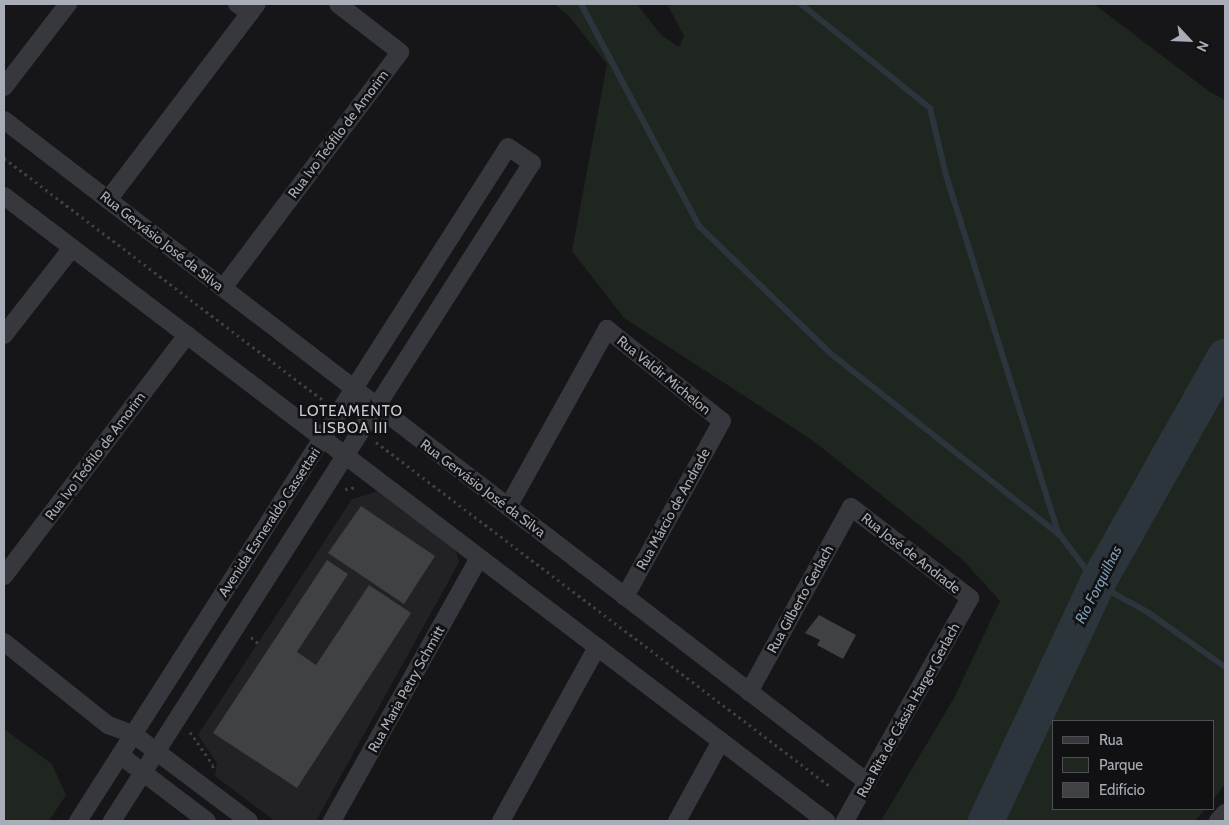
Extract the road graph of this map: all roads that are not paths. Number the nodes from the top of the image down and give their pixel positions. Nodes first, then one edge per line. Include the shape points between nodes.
1 (68, 4) edge
2 (338, 4) edge
3 (248, 7) edge
4 (4, 87) edge
5 (4, 120) edge
6 (4, 196) edge
7 (108, 200) junction
8 (72, 248) junction
9 (222, 288) junction
10 (187, 335) junction
11 (4, 336) edge
12 (354, 389) junction
13 (377, 406) junction
14 (722, 421) joint
15 (322, 438) junction
16 (345, 456) junction
17 (508, 507) junction
18 (851, 507) joint
19 (480, 558) junction
20 (4, 576) edge
21 (625, 597) junction
22 (970, 598) joint
23 (4, 642) edge
24 (597, 647) junction
25 (749, 692) junction
26 (108, 725) junction
27 (133, 734) junction
28 (721, 741) junction
29 (157, 752) junction
30 (120, 755) junction
31 (184, 772) junction
32 (144, 773) junction
33 (867, 782) junction
34 (169, 792) junction
35 (1225, 812) edge
36 (78, 821) edge
37 (112, 821) edge
38 (207, 821) edge
39 (249, 821) edge
40 (332, 821) edge
41 (501, 821) edge
42 (677, 821) edge
43 (826, 821) edge
44 (845, 821) edge
45 (1218, 821) edge

1 - 4 street
2 - 9 street, Rua Ivo Teófilo de Amorim via 400,52
3 - 7 street
5 - 7 street, Rua Gervásio José da Silva
6 - 8 street
7 - 9 street, Rua Gervásio José da Silva
8 - 10 street
8 - 11 street
9 - 12 street, Rua Gervásio José da Silva
10 - 15 street
10 - 20 street, Rua Ivo Teófilo de Amorim
12 - 13 street, Rua Gervásio José da Silva
12 - 13 street, Avenida Esmeraldo Cassettari via 508,147 532,163
12 - 15 street, Avenida Esmeraldo Cassettari
13 - 16 street, Avenida Esmeraldo Cassettari
13 - 17 street, Rua Gervásio José da Silva
14 - 17 street, Rua Valdir Michelon via 607,329
14 - 21 street, Rua Márcio de Andrade
15 - 16 street
15 - 27 street, Avenida Esmeraldo Cassettari
16 - 19 street
16 - 29 street, Avenida Esmeraldo Cassettari
17 - 21 street, Rua Gervásio José da Silva
18 - 22 street, Rua José de Andrade
18 - 25 street, Rua Gilberto Gerlach
19 - 24 street
19 - 40 street, Rua Maria Petry Schmitt
21 - 25 street, Rua Gervásio José da Silva
22 - 33 street, Rua Rita de Cássia Harger Gerlach
23 - 26 street
24 - 28 street
24 - 41 street
25 - 33 street, Rua Gervásio José da Silva
26 - 27 street
26 - 30 street
27 - 29 street
27 - 30 street, Avenida Esmeraldo Cassettari
28 - 42 street
28 - 43 street
29 - 31 street
29 - 32 street, Avenida Esmeraldo Cassettari
30 - 32 street
30 - 36 street, Avenida Esmeraldo Cassettari
31 - 34 street via 173,776
31 - 39 street
32 - 34 street
32 - 37 street, Avenida Esmeraldo Cassettari
33 - 44 street, Rua Rita de Cássia Harger Gerlach
34 - 38 street
35 - 45 street

